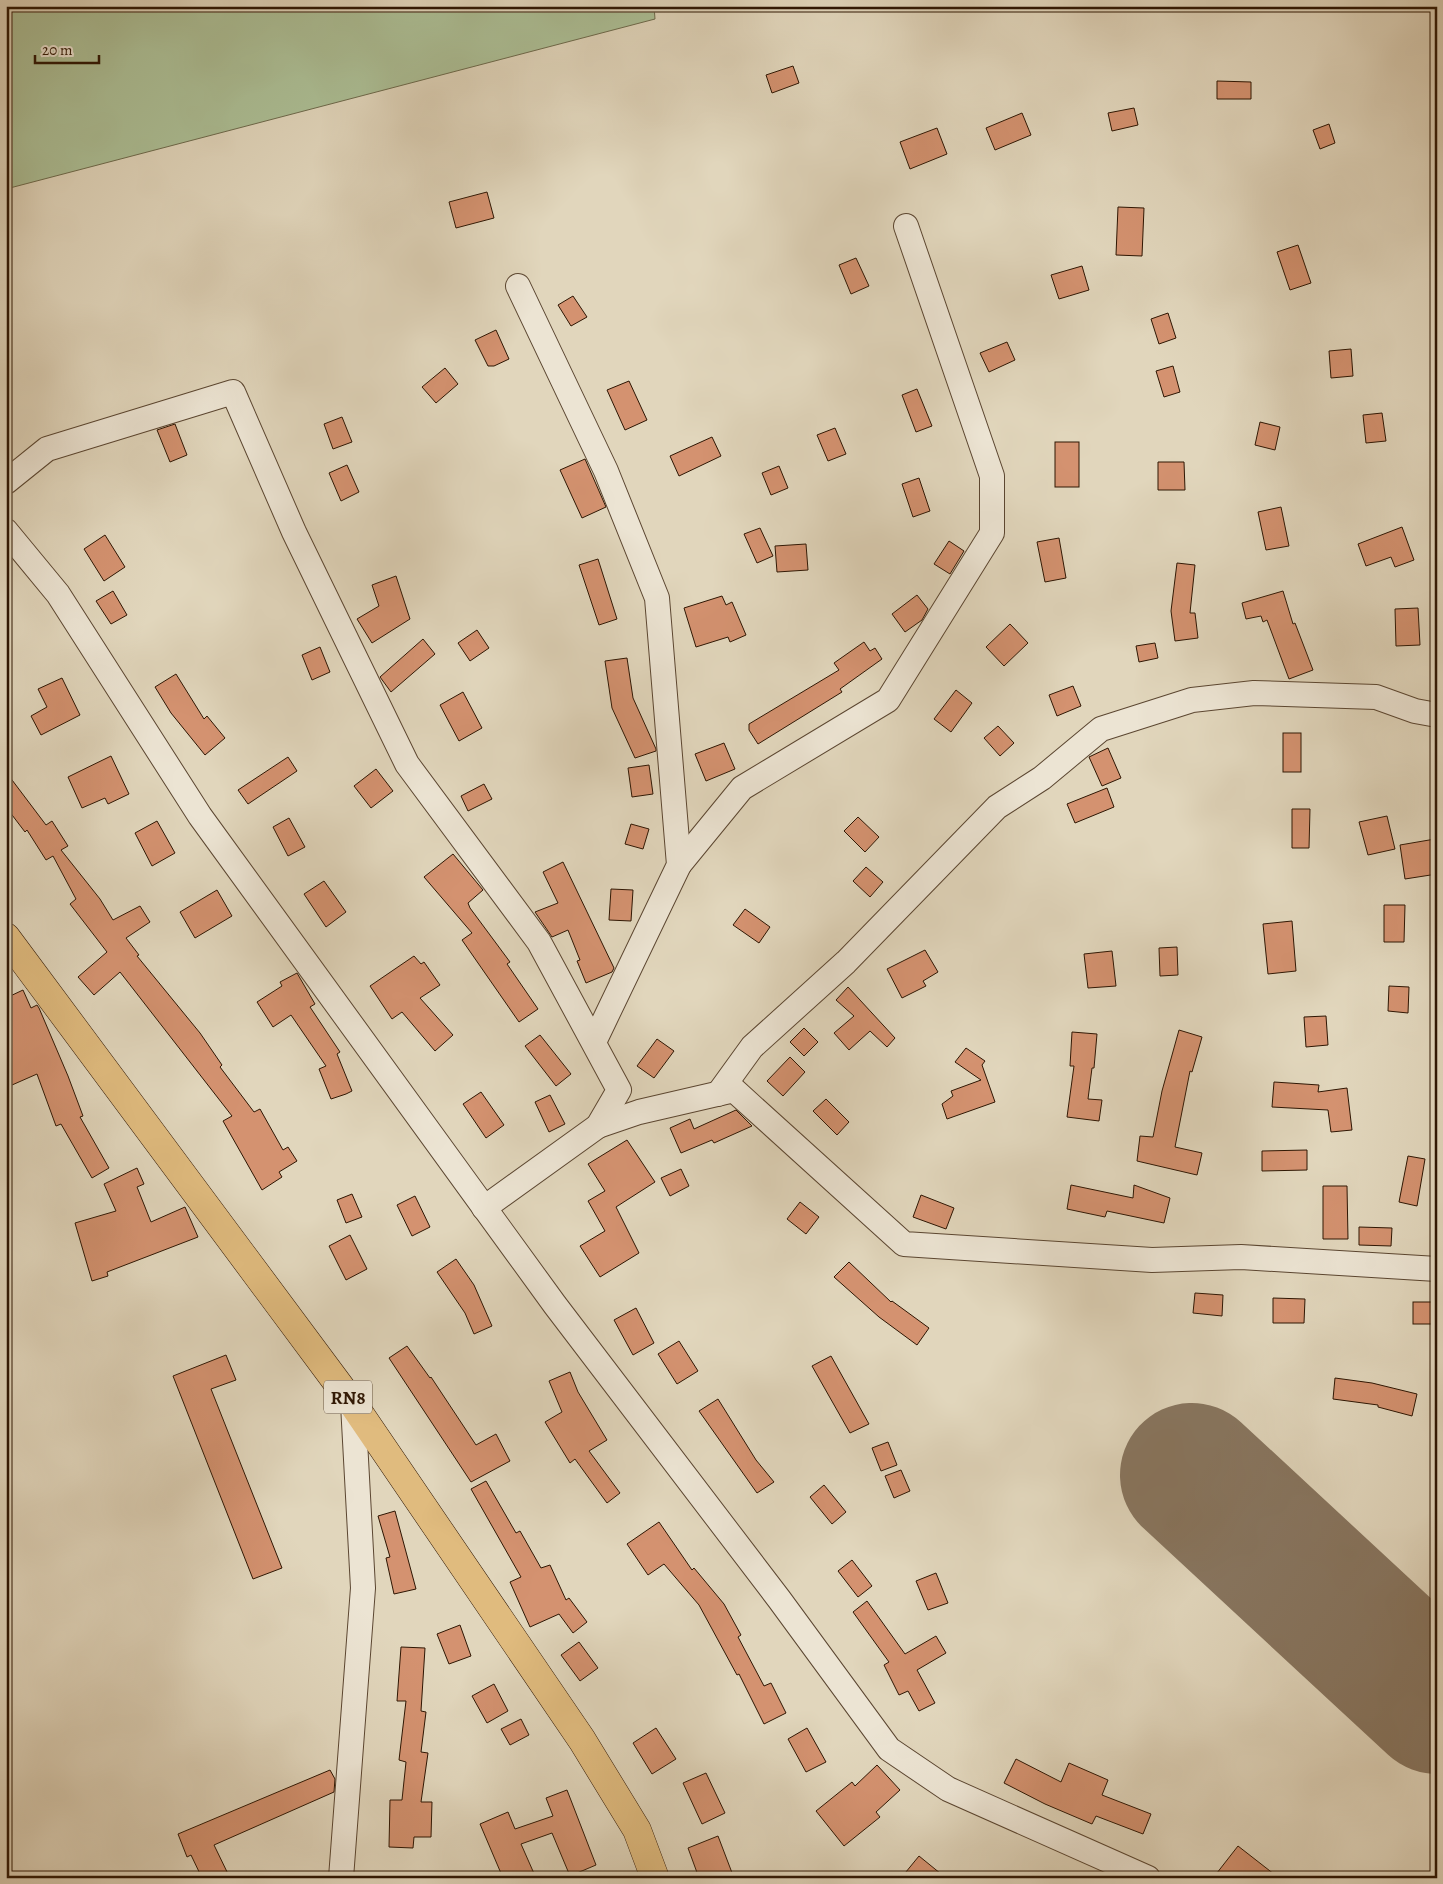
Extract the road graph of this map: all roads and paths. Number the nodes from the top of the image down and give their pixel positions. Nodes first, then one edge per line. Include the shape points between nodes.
1 (906, 226) dead end
2 (518, 286) dead end
3 (6, 482) edge
4 (6, 531) edge
5 (1437, 715) edge
6 (679, 865) junction
7 (6, 938) edge
8 (594, 1042) junction
9 (718, 1094) junction
10 (598, 1126) junction
11 (484, 1208) junction
12 (1437, 1269) edge
13 (353, 1404) junction
14 (341, 1878) edge
15 (655, 1878) edge
16 (1148, 1878) edge

1 - 6 street via 992,476 992,534 888,700 742,788
2 - 6 street via 606,471 657,598
3 - 8 street via 47,449 233,392 294,532 406,764 539,942
4 - 11 street via 58,594 200,816
5 - 9 street via 1376,697 1254,693 1192,700 1101,729 1042,778 997,807 846,962 752,1047
6 - 8 street
7 - 13 main road, RN8
8 - 10 street via 620,1090
9 - 10 street via 638,1112
9 - 12 street via 734,1090 904,1244 1152,1260 1241,1257
10 - 11 street
11 - 16 street via 889,1749 948,1789
13 - 14 street via 363,1588
13 - 15 main road, RN8 via 582,1740 636,1830

